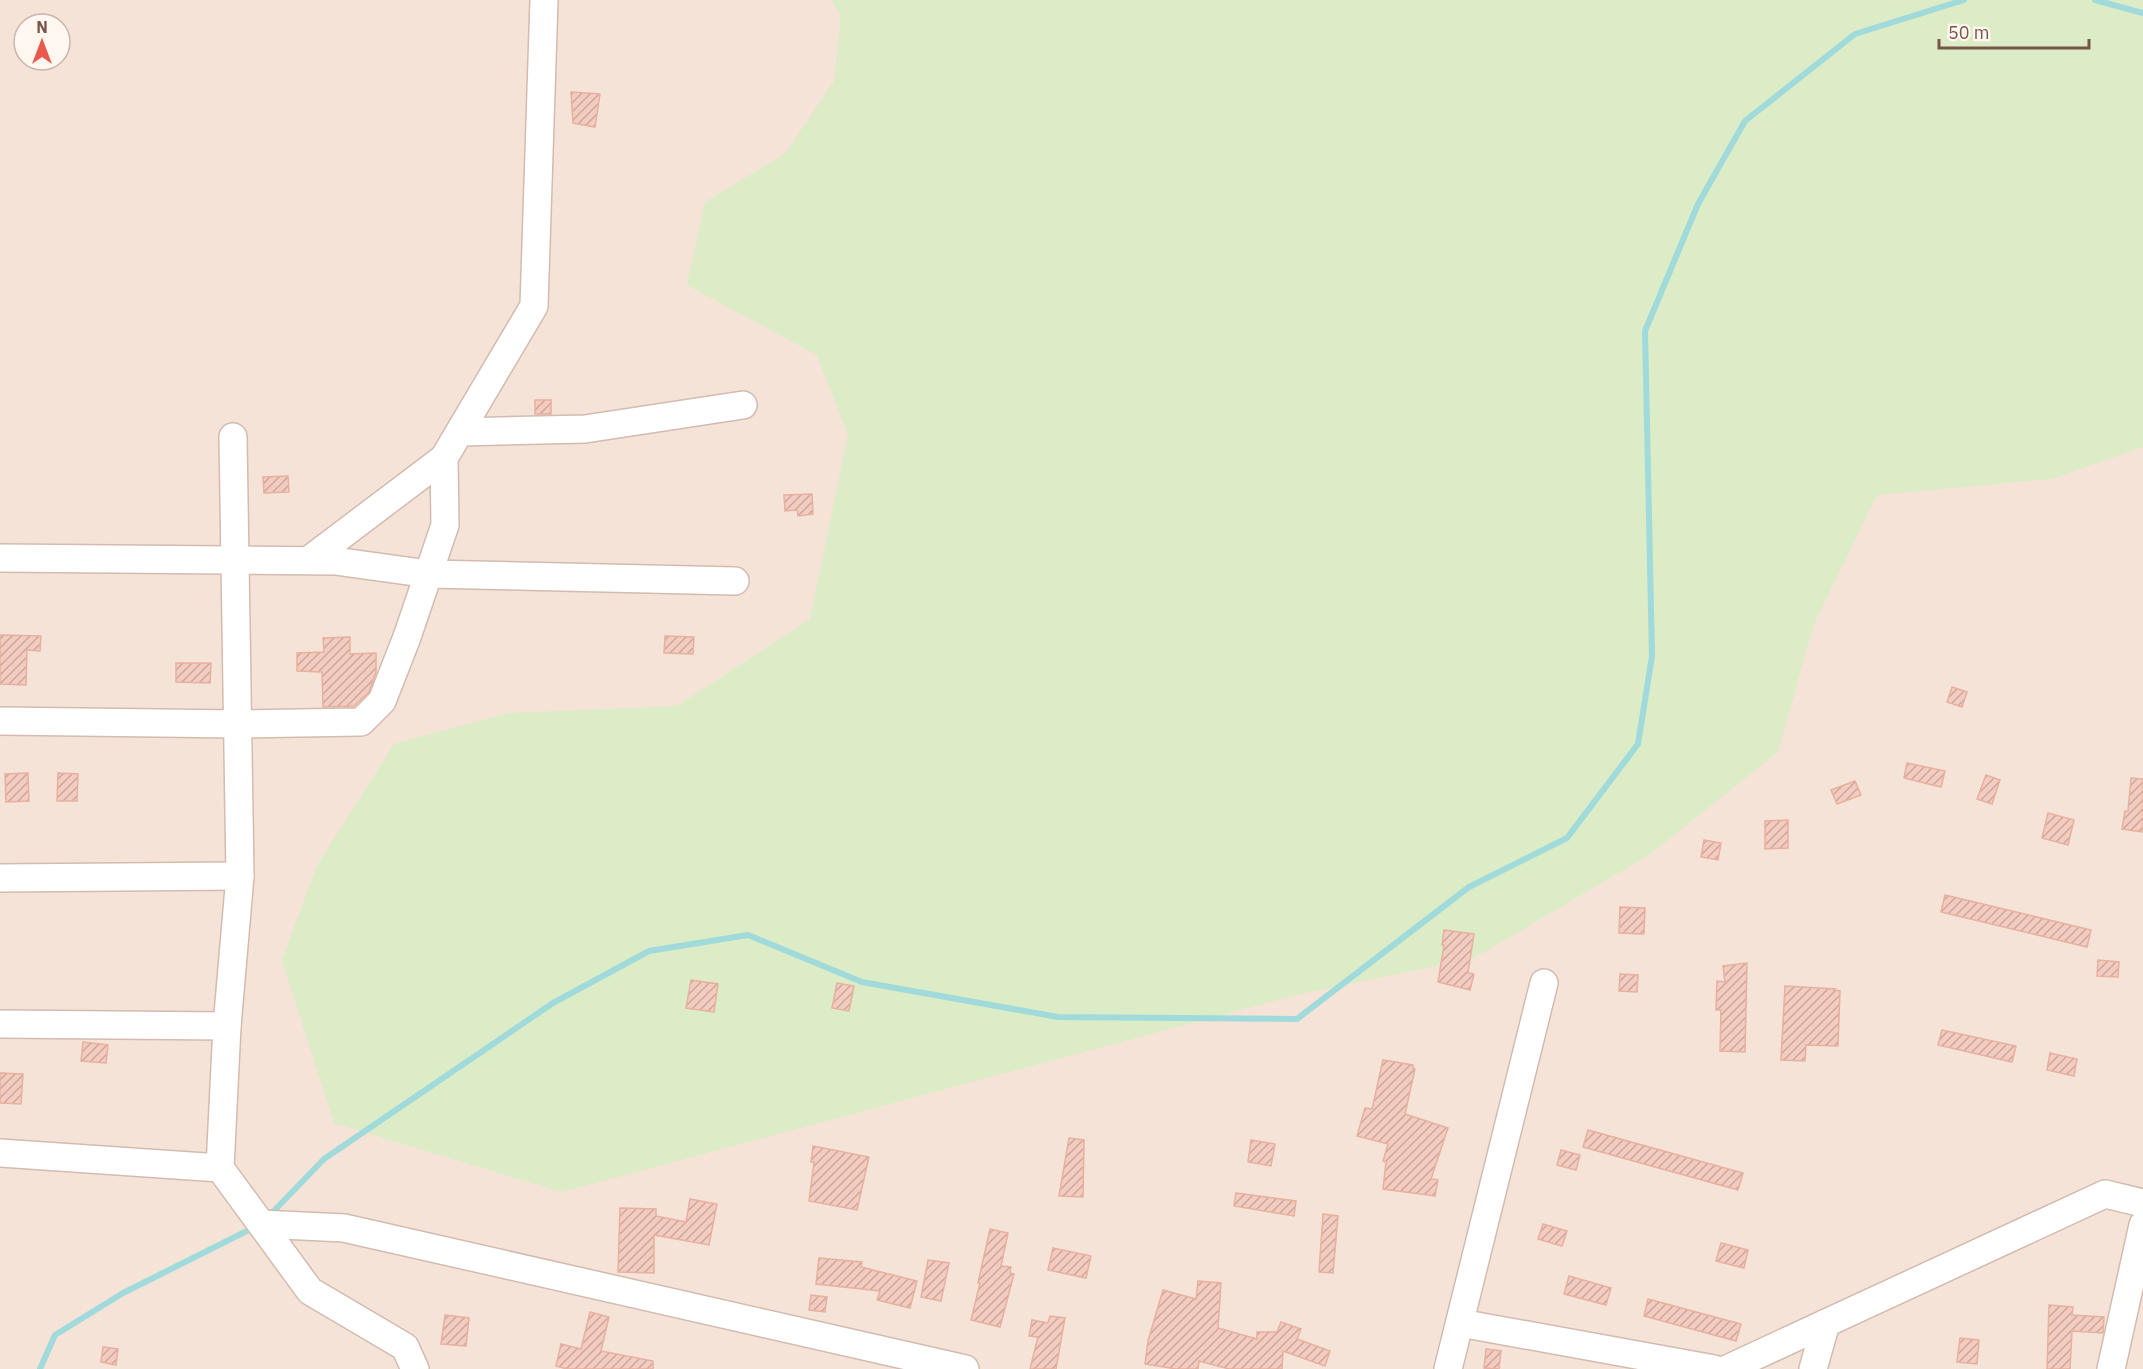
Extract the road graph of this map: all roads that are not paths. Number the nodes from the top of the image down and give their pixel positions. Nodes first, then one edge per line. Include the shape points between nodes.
1 (544, 0) edge
2 (742, 405) dead end
3 (460, 432) junction
4 (233, 437) dead end
5 (444, 458) junction
6 (0, 558) edge
7 (236, 559) junction
8 (309, 560) junction
9 (429, 574) junction
10 (735, 581) dead end
11 (0, 721) edge
12 (239, 724) junction
13 (240, 876) junction
14 (0, 878) edge
15 (1544, 983) dead end
16 (0, 1024) edge
17 (227, 1026) junction
18 (0, 1153) edge
19 (220, 1168) junction
20 (2143, 1203) edge
21 (261, 1224) junction
22 (2143, 1225) edge
23 (1460, 1323) junction
24 (1826, 1323) junction
25 (415, 1369) edge
26 (965, 1369) edge
27 (1448, 1369) edge
28 (1714, 1369) edge
29 (1727, 1369) edge
30 (1813, 1369) edge
31 (2111, 1369) edge

1 - 3 street via 534,306
2 - 3 street via 585,429
3 - 5 street
4 - 7 street
5 - 8 street
5 - 9 street via 445,525
6 - 7 street
7 - 8 street
7 - 12 street
8 - 9 street
9 - 10 street
9 - 12 street via 382,701 361,722
11 - 12 street
12 - 13 street
13 - 14 street
13 - 17 street
15 - 23 street
16 - 17 street
17 - 19 street
18 - 19 street
19 - 21 street
20 - 24 street via 2105,1194
21 - 25 street via 310,1291 405,1347
21 - 26 street via 344,1228
22 - 31 street
23 - 27 street
23 - 28 street
24 - 29 street
24 - 30 street

